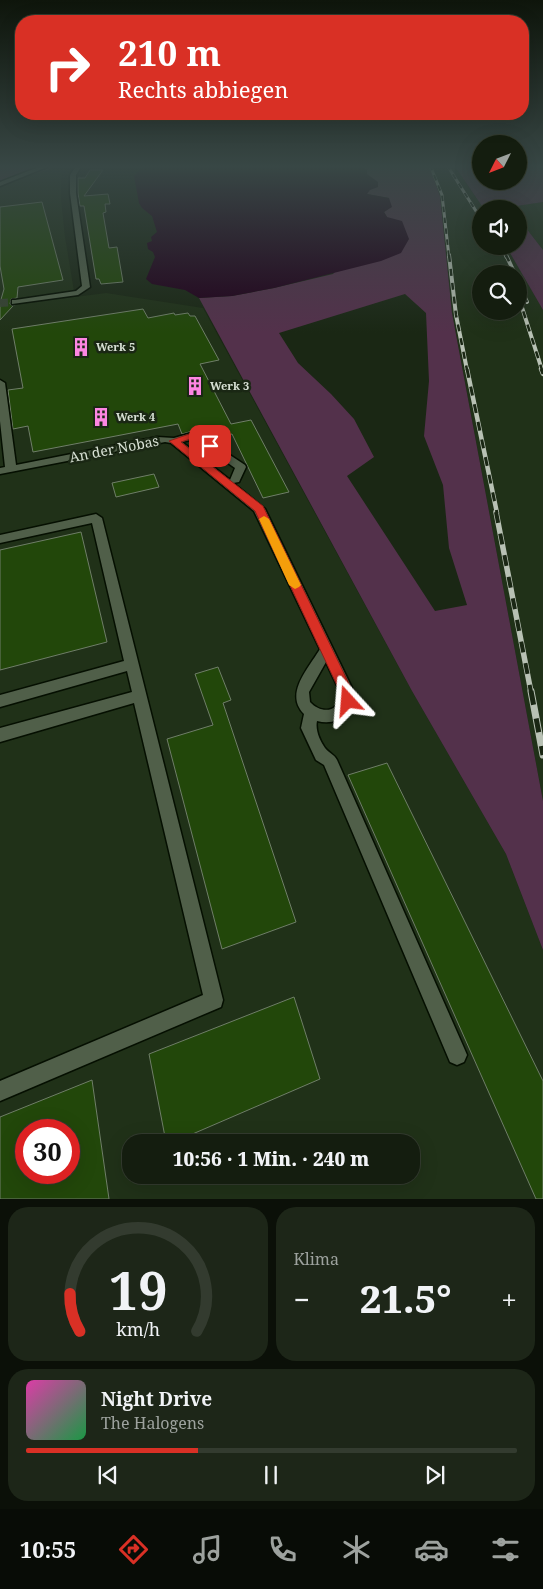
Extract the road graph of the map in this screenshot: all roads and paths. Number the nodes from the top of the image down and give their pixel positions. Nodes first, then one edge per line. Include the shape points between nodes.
1 (77, 221) edge
2 (16, 302) tunnel mouth
3 (0, 383) edge
4 (174, 441) junction
5 (5, 470) edge
6 (236, 480) dead end
7 (0, 539) edge
8 (326, 650) junction
9 (132, 664) junction
10 (139, 696) junction
11 (0, 701) edge
12 (311, 712) junction
13 (0, 735) edge
14 (457, 1056) dead end
15 (0, 1091) edge

1 - 2 street via 86,287 78,293
3 - 5 street
4 - 5 street, An der Nobas via 156,440
4 - 6 street via 195,435 241,467
4 - 8 street, An der Nobas via 259,509
7 - 9 street via 96,518
8 - 12 street via 302,692 303,704
8 - 12 street, An der Nobas via 348,694 348,701 346,707 332,716
9 - 10 street
9 - 11 street
10 - 13 street
10 - 15 street via 214,1000
12 - 14 street via 308,728 321,755 329,760

